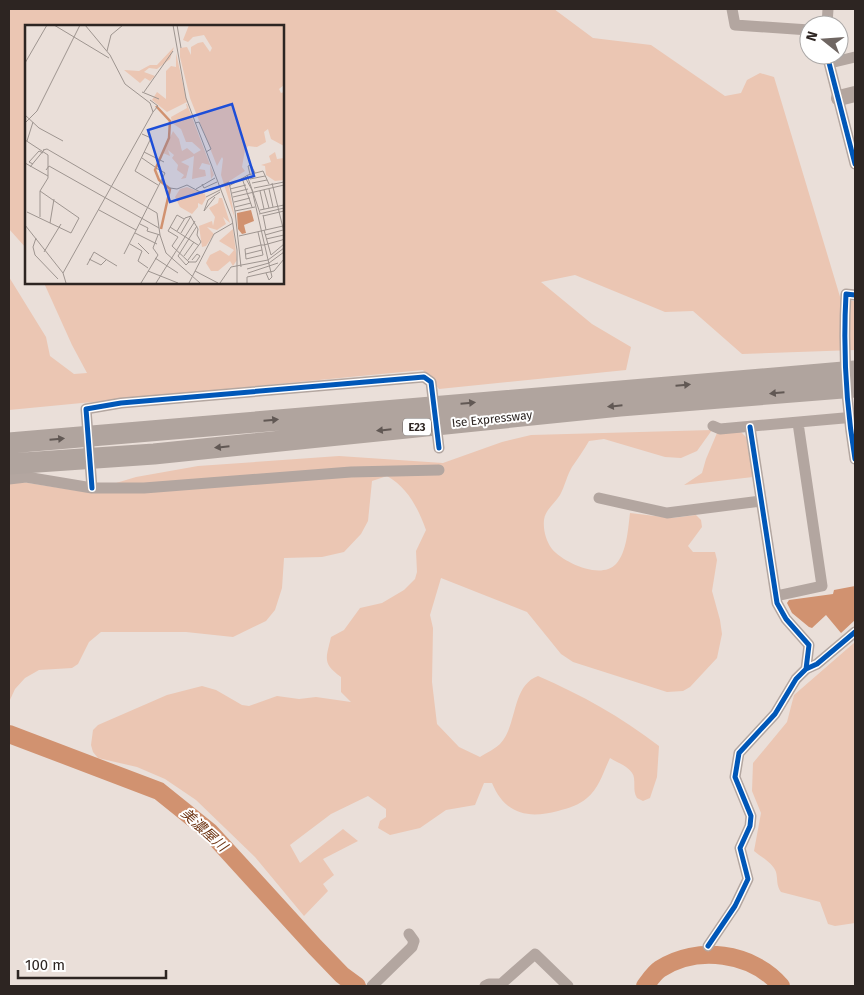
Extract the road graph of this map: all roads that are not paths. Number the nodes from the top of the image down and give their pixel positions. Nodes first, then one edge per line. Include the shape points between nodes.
1 (732, 9) edge
2 (799, 29) edge
3 (831, 65) edge
4 (855, 94) edge
5 (839, 98) junction
6 (851, 132) edge
7 (855, 164) edge
8 (855, 295) edge
9 (855, 371) edge
10 (825, 381) junction
11 (855, 387) edge
12 (852, 417) edge
13 (798, 424) junction
14 (713, 426) dead end
15 (750, 427) junction
16 (9, 443) edge
17 (439, 448) dead end
18 (855, 459) edge
19 (9, 464) edge
20 (440, 470) dead end
21 (9, 479) edge
22 (92, 488) junction
23 (598, 498) dead end
24 (761, 501) junction
25 (776, 596) junction
26 (855, 632) edge
27 (806, 669) junction
28 (409, 934) dead end
29 (708, 946) dead end
30 (372, 986) edge
31 (485, 986) edge
32 (568, 986) edge

1 - 2 street via 735,25
3 - 5 street
4 - 5 street
5 - 6 street
6 - 7 street
8 - 12 street via 846,294 844,331
9 - 10 highway, Ise Expressway
10 - 11 highway, Ise Expressway
16 -> 10 highway, Ise Expressway / E23
10 -> 19 highway, Ise Expressway / E23 via 620,406 154,454
12 - 13 street
12 - 18 street
13 - 15 street
13 - 25 street via 822,586
14 - 15 street via 720,430
15 - 24 street
17 - 22 street via 431,382 424,377 121,403 86,409
20 - 22 street via 351,472 144,488
21 - 22 street via 26,477
23 - 24 street via 668,513
24 - 25 street
25 - 27 street via 781,613 809,645
26 - 27 street via 817,664
27 - 29 street via 796,679 775,714 737,757 735,777 751,816 740,848 748,879 735,906
28 - 30 street via 414,941 412,947
31 - 32 street via 501,984 535,954

